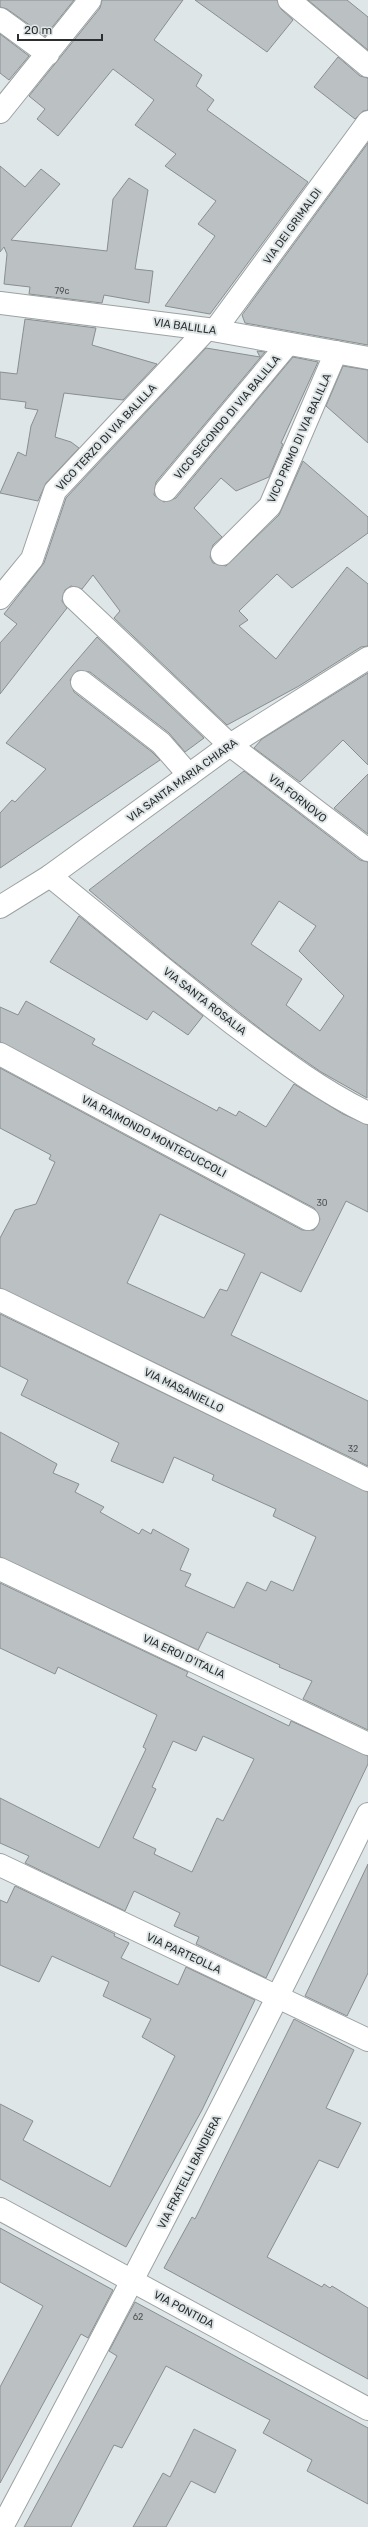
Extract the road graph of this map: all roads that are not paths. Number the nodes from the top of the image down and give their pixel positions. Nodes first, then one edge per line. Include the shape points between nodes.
1 (90, 0) edge
2 (289, 0) edge
3 (0, 19) edge
4 (48, 54) junction
5 (368, 66) edge
6 (0, 112) edge
7 (368, 122) edge
8 (0, 303) edge
9 (211, 330) junction
10 (288, 344) junction
11 (336, 352) junction
12 (368, 358) edge
13 (166, 490) dead end
14 (222, 554) dead end
15 (0, 598) edge
16 (74, 598) dead end
17 (368, 658) edge
18 (82, 682) dead end
19 (230, 745) junction
20 (189, 775) junction
21 (368, 850) edge
22 (50, 876) junction
23 (0, 907) edge
24 (0, 1054) edge
25 (368, 1113) edge
26 (308, 1219) dead end
27 (0, 1300) edge
28 (368, 1480) edge
29 (0, 1569) edge
30 (368, 1744) edge
31 (368, 1814) edge
32 (0, 1865) edge
33 (279, 1998) junction
34 (368, 2040) edge
35 (0, 2208) edge
36 (133, 2281) junction
37 (368, 2408) edge
38 (2, 2527) edge

1 - 4 street
2 - 5 street
3 - 4 street
4 - 6 street
7 - 9 street, VIA DEI GRIMALDI
8 - 9 street, VIA BALILLA
9 - 10 street, VIA BALILLA
9 - 15 street, VICO TERZO DI VIA BALILLA via 55,491 32,560
10 - 11 street, VIA BALILLA
10 - 13 street, VICO SECONDO DI VIA BALILLA
11 - 12 street, VIA BALILLA
11 - 14 street, VICO PRIMO DI VIA BALILLA via 270,506
16 - 19 street, VIA FORNOVO
17 - 19 street, VIA SANTA MARIA CHIARA
18 - 20 street via 161,743
19 - 20 street, VIA SANTA MARIA CHIARA
19 - 21 street, VIA FORNOVO
20 - 22 street, VIA SANTA MARIA CHIARA
22 - 23 street, VIA SANTA MARIA CHIARA
22 - 25 street, VIA SANTA ROSALIA via 293,1070 338,1099
24 - 26 street, VIA RAIMONDO MONTECUCCOLI
27 - 28 street, VIA MASANIELLO
29 - 30 street, VIA EROI D'ITALIA
31 - 33 street, VIA FRATELLI BANDIERA
32 - 33 street, VIA PARTEOLLA
33 - 34 street, VIA PARTEOLLA
33 - 36 street, VIA FRATELLI BANDIERA
35 - 36 street, VIA PONTIDA
36 - 37 street, VIA PONTIDA
36 - 38 street, VIA FRATELLI BANDIERA

